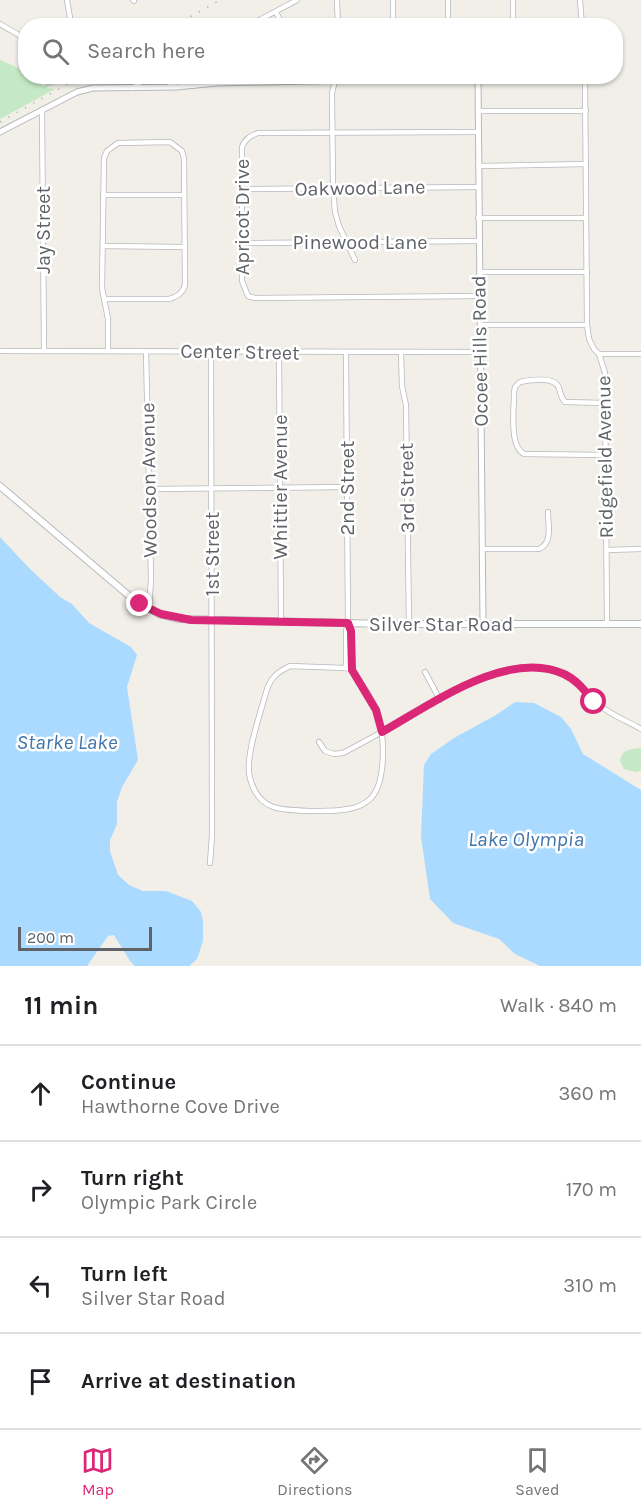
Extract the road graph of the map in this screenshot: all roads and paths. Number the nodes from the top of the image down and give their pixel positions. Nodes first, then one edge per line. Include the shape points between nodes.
1 (67, 0) edge
2 (297, 0) edge
3 (337, 0) edge
4 (393, 0) edge
5 (448, 0) edge
6 (513, 0) edge
7 (580, 0) edge
8 (276, 12) junction
9 (70, 18) edge
10 (264, 18) edge
11 (279, 18) edge
12 (338, 18) edge
13 (393, 18) edge
14 (448, 18) edge
15 (513, 18) edge
16 (581, 18) edge
17 (0, 24) edge
18 (18, 34) edge
19 (138, 84) edge
20 (171, 84) edge
21 (209, 84) edge
22 (334, 84) edge
23 (478, 84) edge
24 (585, 84) edge
25 (194, 86) joint
26 (176, 87) junction
27 (133, 88) junction
28 (42, 110) junction
29 (478, 111) junction
30 (586, 111) junction
31 (0, 132) edge
32 (333, 132) junction
33 (478, 132) junction
34 (586, 164) junction
35 (478, 166) junction
36 (478, 187) junction
37 (333, 188) junction
38 (243, 189) junction
39 (103, 195) junction
40 (184, 195) junction
41 (478, 218) junction
42 (586, 218) junction
43 (479, 241) junction
44 (242, 243) junction
45 (346, 243) junction
46 (103, 246) junction
47 (184, 247) junction
48 (355, 260) dead end
49 (479, 272) junction
50 (587, 272) junction
51 (479, 296) junction
52 (104, 299) junction
53 (480, 325) junction
54 (587, 325) junction
55 (0, 351) edge
56 (44, 351) junction
57 (108, 351) junction
58 (146, 351) junction
59 (211, 352) junction
60 (401, 352) junction
61 (480, 352) junction
62 (279, 353) junction
63 (346, 353) junction
64 (599, 354) junction
65 (641, 354) edge
66 (605, 403) junction
67 (606, 455) junction
68 (0, 486) edge
69 (347, 487) junction
70 (280, 488) junction
71 (149, 489) junction
72 (212, 490) junction
73 (548, 512) dead end
74 (482, 549) junction
75 (641, 549) edge
76 (607, 550) junction
77 (149, 609) junction
78 (212, 621) junction
79 (281, 622) junction
80 (348, 623) junction
81 (408, 624) junction
82 (483, 624) junction
83 (641, 624) edge
84 (607, 625) junction
85 (349, 669) junction
86 (425, 672) dead end
87 (440, 700) junction
88 (641, 729) edge
89 (382, 732) junction
90 (318, 742) dead end
91 (210, 863) dead end

1 - 9 street
2 - 8 street
3 - 12 street
4 - 13 street
5 - 14 street
6 - 15 street
7 - 16 street
8 - 10 street
8 - 11 street
17 - 18 street
19 - 27 street
20 - 26 street
21 - 25 street
22 - 32 street
23 - 29 street, Ocoee Hills Road
24 - 30 street, Ridgefield Avenue
25 - 26 street
26 - 27 street
27 - 28 street via 76,92
28 - 31 street
28 - 56 street, Jay Street
29 - 30 street
29 - 33 street, Ocoee Hills Road
30 - 34 street, Ridgefield Avenue
32 - 33 street, Apricot Drive
32 - 37 street
32 - 38 street, Apricot Drive via 251,135 242,147
33 - 35 street, Ocoee Hills Road
34 - 35 street
34 - 42 street, Ridgefield Avenue
35 - 36 street, Ocoee Hills Road
36 - 37 street, Oakwood Lane
36 - 41 street, Ocoee Hills Road
37 - 38 street, Oakwood Lane
37 - 45 street via 335,212
38 - 44 street, Apricot Drive
39 - 40 street
39 - 40 street via 104,158 112,145 171,142 182,151 184,159
39 - 46 street
40 - 47 street
41 - 42 street
41 - 43 street, Ocoee Hills Road
42 - 50 street, Ridgefield Avenue
43 - 45 street, Pinewood Lane
43 - 49 street, Ocoee Hills Road
44 - 45 street, Pinewood Lane
44 - 51 street, Apricot Drive via 243,288 255,298
45 - 48 street
46 - 47 street
46 - 52 street
47 - 52 street via 185,285 178,296
49 - 50 street
49 - 51 street, Ocoee Hills Road
50 - 54 street, Ridgefield Avenue
51 - 53 street, Ocoee Hills Road
52 - 57 street
53 - 54 street
53 - 61 street, Ocoee Hills Road
54 - 64 street, Ridgefield Avenue via 592,346
55 - 56 street, Center Street
56 - 57 street, Center Street
57 - 58 street, Center Street
58 - 59 street, Center Street
58 - 71 street, Woodson Avenue
59 - 62 street, Center Street
59 - 72 street, 1st Street
60 - 61 street, Center Street
60 - 63 street, Center Street
60 - 81 street, 3rd Street via 406,405
61 - 74 street, Ocoee Hills Road
62 - 63 street, Center Street
62 - 70 street, Whittier Avenue
63 - 69 street, 2nd Street
64 - 65 street
64 - 66 street, Ridgefield Avenue via 605,373
66 - 67 street, Ridgefield Avenue
66 - 67 street via 565,402 556,383 550,380 520,382 514,393 514,442 524,454
67 - 76 street, Ridgefield Avenue
68 - 77 main road, Silver Star Road via 124,593
69 - 70 street
69 - 80 street, 2nd Street
70 - 72 street
70 - 79 street, Whittier Avenue
71 - 72 street
71 - 77 street, Woodson Avenue
72 - 78 street, 1st Street
73 - 74 street via 549,540 545,547
74 - 82 street, Ocoee Hills Road
75 - 76 street
76 - 84 street, Ridgefield Avenue
77 - 78 main road, Silver Star Road via 179,619
78 - 79 main road, Silver Star Road
78 - 91 street, 1st Street
79 - 80 main road, Silver Star Road
80 - 81 main road, Silver Star Road
80 - 85 street, 2nd Street
81 - 82 main road, Silver Star Road
82 - 84 main road, Silver Star Road
83 - 84 main road, Silver Star Road
85 - 89 street via 376,710
85 - 89 street via 290,666 271,679 248,762 253,788 261,800 284,810 347,810 361,806 378,788
86 - 87 street
87 - 88 street via 470,683 513,668 550,669 566,674 594,702
87 - 89 street
89 - 90 street via 343,753 325,752

